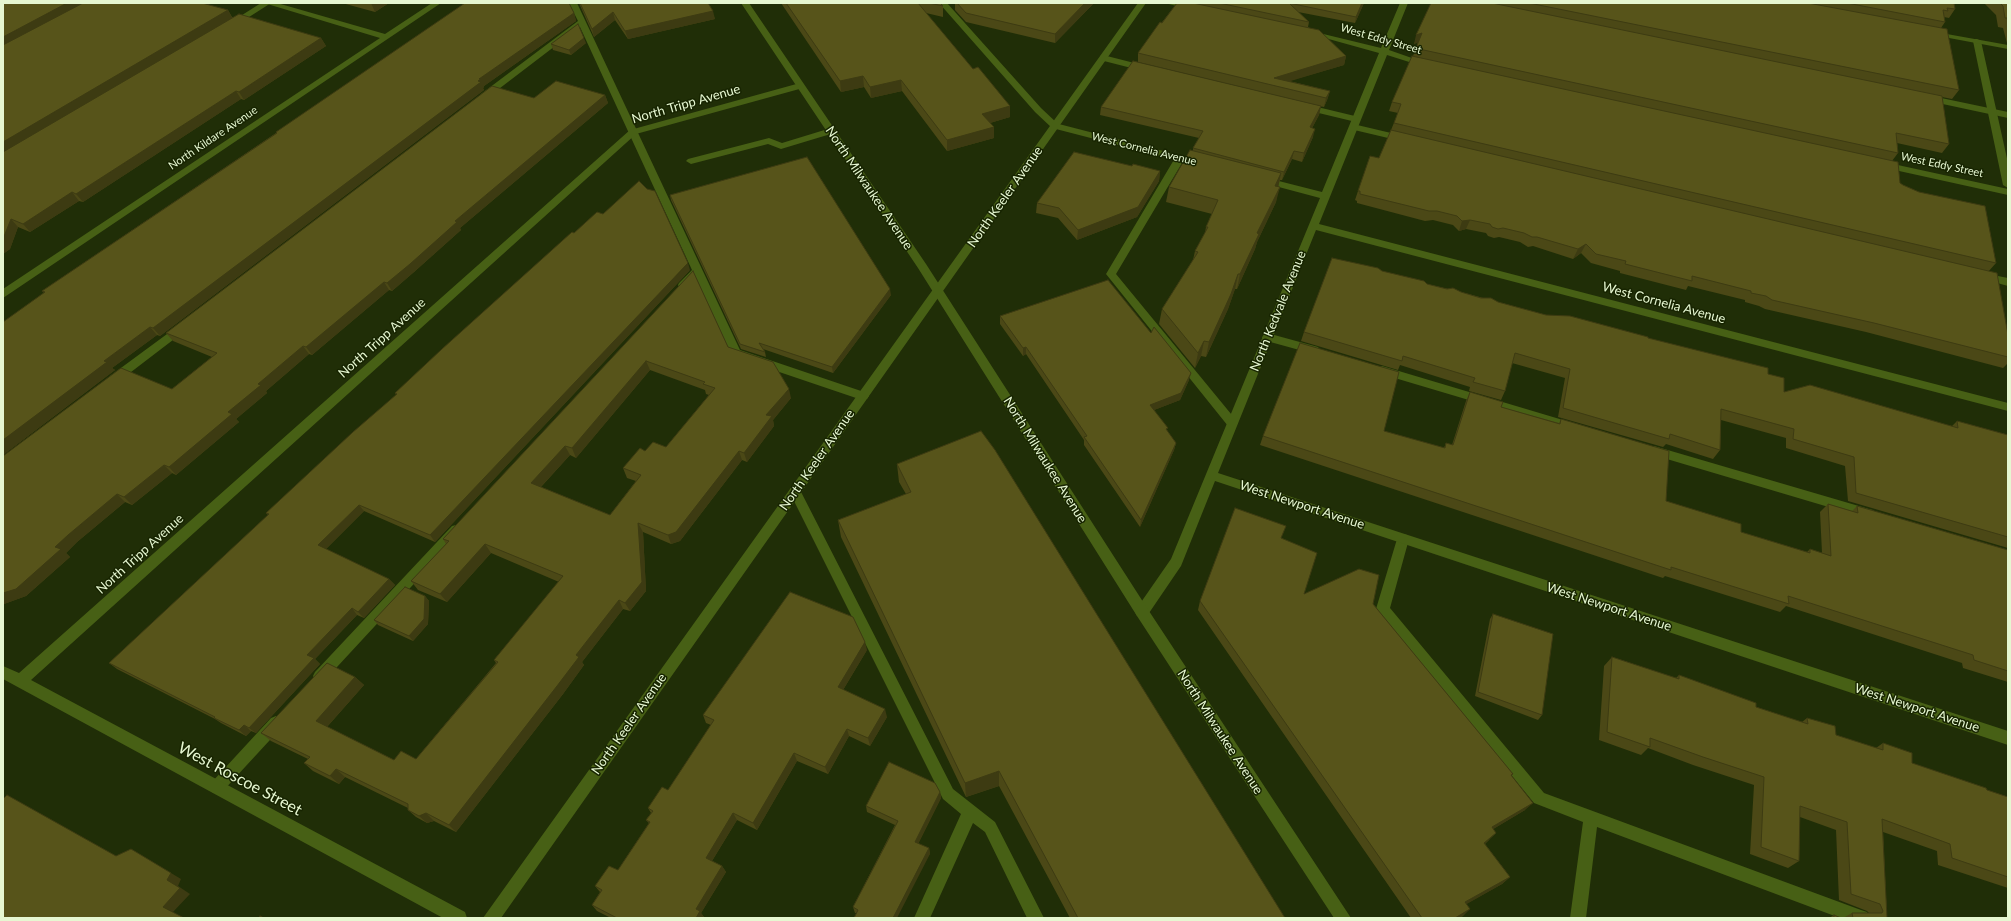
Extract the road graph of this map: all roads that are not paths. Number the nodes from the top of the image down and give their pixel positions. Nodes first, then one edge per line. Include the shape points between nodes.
1 (268, 3) edge
2 (437, 3) edge
3 (573, 3) edge
4 (745, 3) edge
5 (956, 3) edge
6 (1142, 3) edge
7 (1169, 3) edge
8 (1404, 3) edge
9 (946, 6) edge
10 (1201, 10) edge
11 (582, 22) junction
12 (226, 28) edge
13 (1299, 31) edge
14 (1924, 31) edge
15 (386, 37) junction
16 (1977, 41) junction
17 (2008, 47) edge
18 (1384, 52) junction
19 (1103, 58) junction
20 (1438, 67) edge
21 (1153, 70) edge
22 (800, 86) junction
23 (1914, 96) edge
24 (475, 104) edge
25 (1298, 105) edge
26 (1992, 112) junction
27 (2008, 115) edge
28 (1355, 123) junction
29 (1055, 126) junction
30 (633, 132) junction
31 (831, 132) junction
32 (1414, 141) edge
33 (1180, 158) junction
34 (691, 161) dead end
35 (1875, 163) edge
36 (1211, 166) edge
37 (1257, 178) edge
38 (2008, 185) edge
39 (2008, 192) edge
40 (1325, 196) junction
41 (1313, 226) junction
42 (698, 270) junction
43 (1971, 274) edge
44 (2008, 282) edge
45 (938, 290) junction
46 (676, 293) edge
47 (3, 294) edge
48 (192, 320) edge
49 (1268, 336) junction
50 (1322, 353) edge
51 (1368, 366) edge
52 (104, 387) edge
53 (863, 396) junction
54 (2008, 407) edge
55 (1232, 423) junction
56 (1581, 429) edge
57 (1642, 447) edge
58 (1211, 475) junction
59 (795, 491) junction
60 (1878, 517) edge
61 (466, 519) edge
62 (1403, 539) junction
63 (1142, 612) junction
64 (3, 672) edge
65 (20, 681) junction
66 (310, 687) edge
67 (283, 716) edge
68 (2008, 738) edge
69 (217, 787) junction
70 (970, 812) junction
71 (1591, 818) junction
72 (459, 918) edge
73 (491, 918) edge
74 (922, 918) edge
75 (1036, 918) edge
76 (1343, 918) edge
77 (1578, 918) edge
78 (1861, 918) edge

1 - 12 street
1 - 15 street
2 - 15 street, North Kildare Avenue
3 - 11 street
4 - 22 street, North Milwaukee Avenue
5 - 9 street
6 - 19 street, North Keeler Avenue
7 - 10 street
8 - 18 street, North Kedvale Avenue
9 - 29 street
11 - 24 street
11 - 30 street
13 - 18 street, West Eddy Street via 1352,42
14 - 16 street
15 - 47 street, North Kildare Avenue
16 - 17 street
16 - 26 street
18 - 20 street, West Eddy Street
18 - 28 street, North Kedvale Avenue
19 - 21 street
19 - 29 street, North Keeler Avenue
22 - 30 street, North Tripp Avenue
22 - 31 street, North Milwaukee Avenue
23 - 26 street
25 - 28 street
26 - 27 street
26 - 38 street
28 - 32 street
28 - 40 street, North Kedvale Avenue
29 - 33 street, West Cornelia Avenue
29 - 45 street, North Keeler Avenue
30 - 42 street
30 - 65 street, North Tripp Avenue
31 - 34 street via 781,146 769,141
31 - 45 street, North Milwaukee Avenue
33 - 36 street, West Cornelia Avenue
33 - 55 street via 1111,274
35 - 39 street, West Eddy Street
37 - 40 street
40 - 41 street, North Kedvale Avenue
41 - 49 street, North Kedvale Avenue
41 - 54 street, West Cornelia Avenue
42 - 46 street
42 - 53 street via 736,353
43 - 44 street
45 - 53 street, North Keeler Avenue
45 - 63 street, North Milwaukee Avenue
48 - 52 street
49 - 50 street
49 - 55 street, North Kedvale Avenue
51 - 56 street
53 - 59 street, North Keeler Avenue
55 - 58 street, North Kedvale Avenue
57 - 60 street
58 - 62 street, West Newport Avenue
58 - 63 street, North Kedvale Avenue via 1176,562
59 - 70 street via 948,794
59 - 73 street, North Keeler Avenue
61 - 66 street
62 - 68 street, West Newport Avenue
62 - 71 street via 1383,609 1539,798
63 - 76 street, North Milwaukee Avenue
64 - 65 street, West Roscoe Street
65 - 69 street, West Roscoe Street
67 - 69 street
69 - 72 street, West Roscoe Street
70 - 74 street
70 - 75 street via 990,827
71 - 77 street
71 - 78 street

